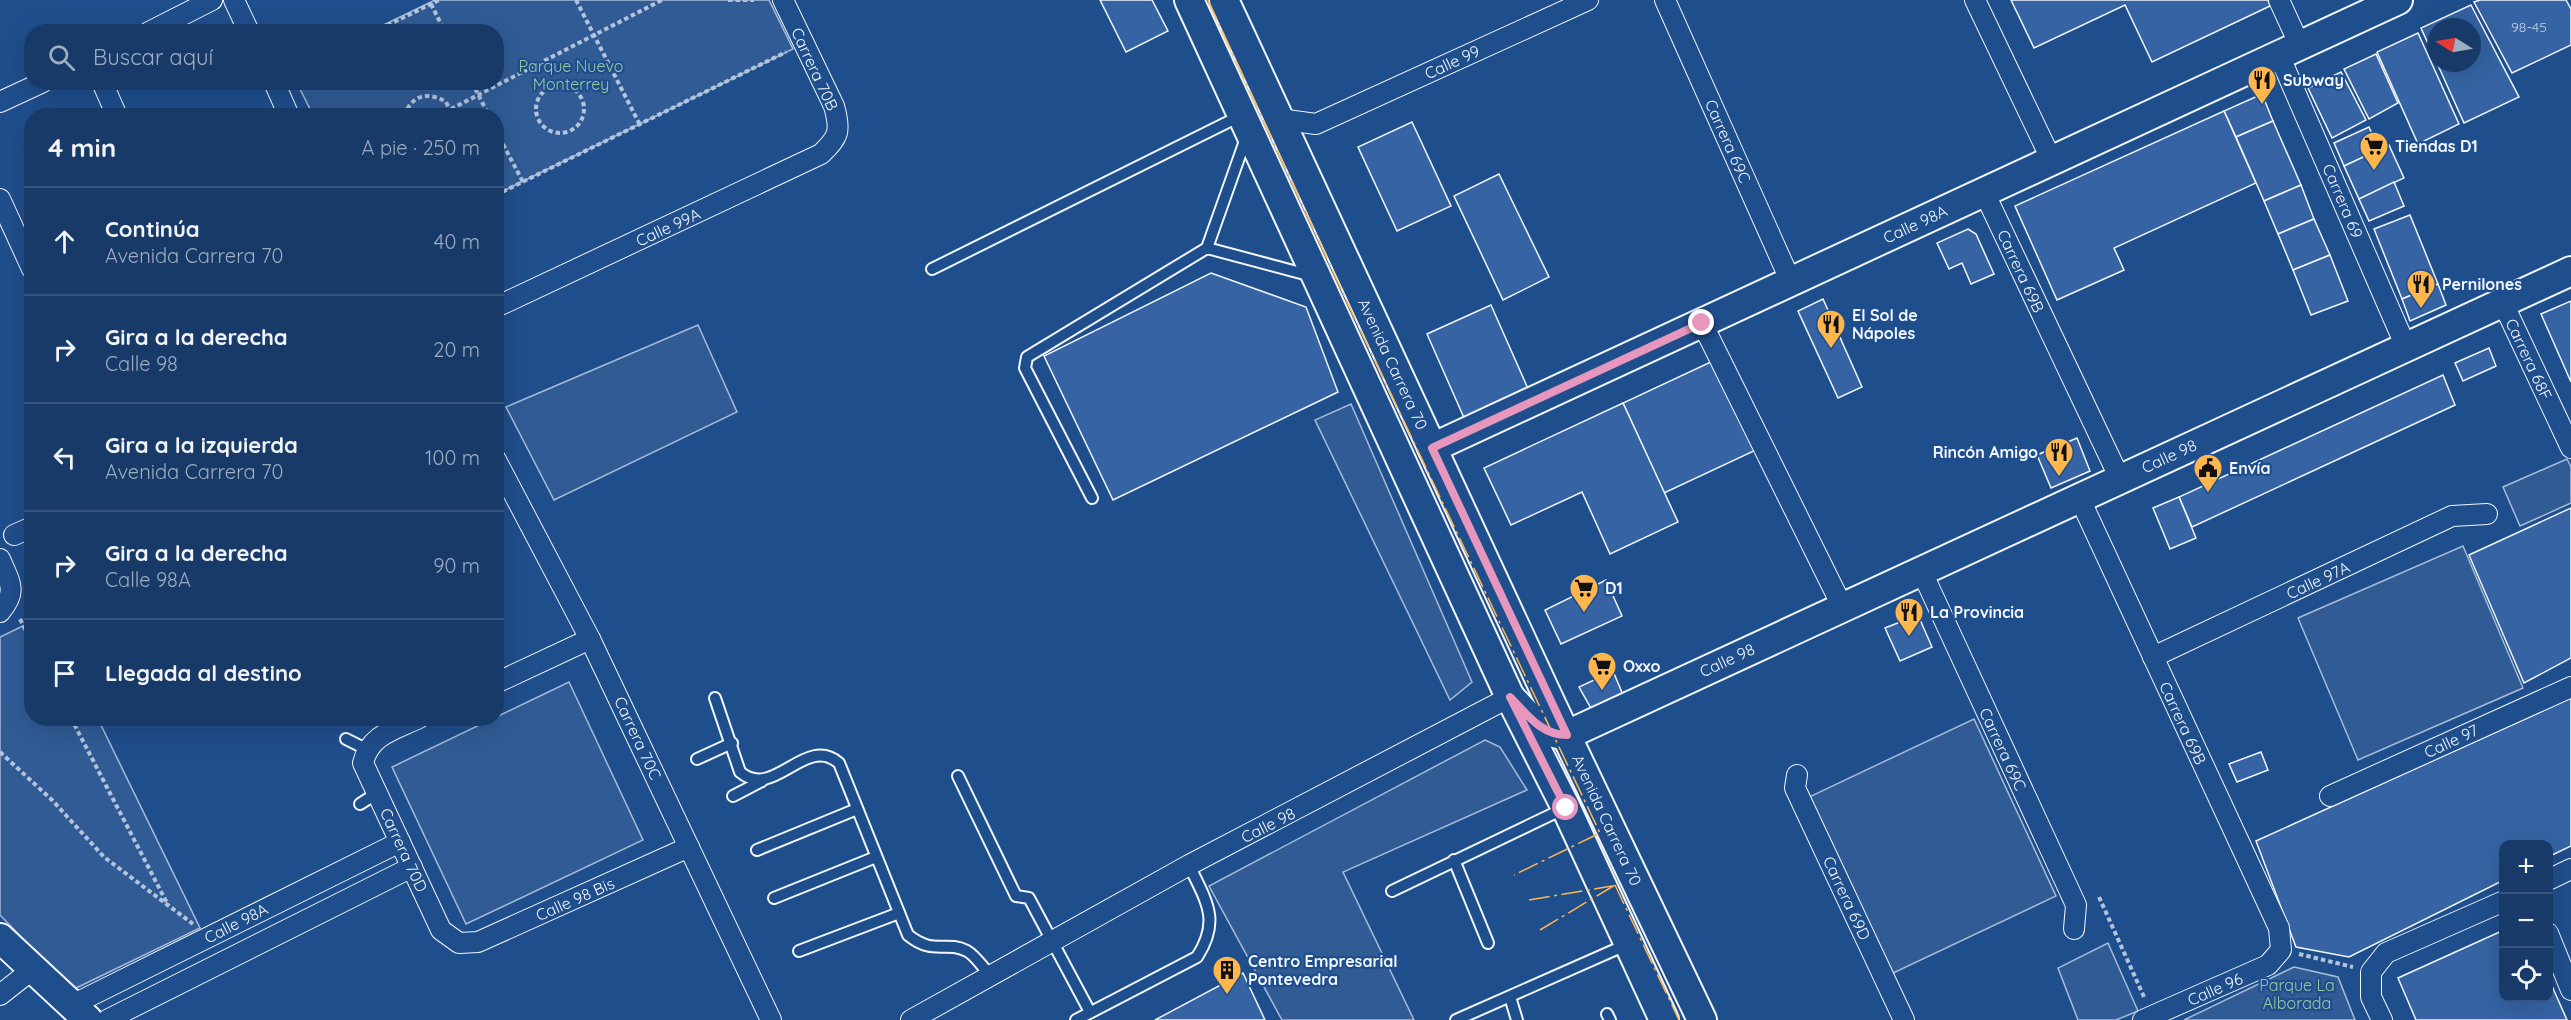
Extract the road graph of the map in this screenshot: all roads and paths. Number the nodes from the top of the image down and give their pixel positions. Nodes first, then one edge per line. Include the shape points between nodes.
1 (212, 0) edge
2 (234, 0) edge
3 (439, 0) edge
4 (576, 0) edge
5 (662, 0) edge
6 (728, 0) edge
7 (754, 0) edge
8 (783, 0) edge
9 (1189, 0) edge
10 (1224, 0) edge
11 (1588, 0) edge
12 (1665, 0) edge
13 (1975, 0) edge
14 (2279, 0) edge
15 (2396, 0) edge
16 (431, 4) junction
17 (165, 24) edge
18 (245, 24) edge
19 (390, 24) edge
20 (441, 24) edge
21 (594, 35) junction
22 (2290, 50) junction
23 (789, 51) dead end
24 (504, 82) edge
25 (26, 90) edge
26 (106, 90) edge
27 (278, 90) edge
28 (475, 90) edge
29 (488, 90) edge
30 (478, 95) junction
31 (0, 102) edge
32 (113, 108) edge
33 (285, 108) edge
34 (407, 108) edge
35 (450, 108) edge
36 (453, 108) edge
37 (485, 108) edge
38 (1280, 119) junction
39 (1246, 122) junction
40 (1316, 124) junction
41 (579, 125) joint
42 (640, 125) junction
43 (836, 140) joint
44 (504, 146) edge
45 (1297, 155) junction
46 (2052, 161) junction
47 (523, 182) junction
48 (504, 191) edge
49 (1984, 192) junction
50 (0, 199) edge
51 (1207, 248) junction
52 (24, 252) edge
53 (932, 269) dead end
54 (2571, 271) edge
55 (1318, 278) junction
56 (1791, 282) junction
57 (504, 303) edge
58 (2503, 303) junction
59 (1702, 323) junction
60 (2406, 347) junction
61 (1432, 448) junction
62 (2571, 448) edge
63 (504, 475) edge
64 (2120, 479) junction
65 (2079, 497) junction
66 (1092, 498) dead end
67 (2487, 514) dead end
68 (0, 559) edge
69 (1921, 570) junction
70 (6, 606) edge
71 (1842, 606) junction
72 (591, 639) junction
73 (2153, 657) junction
74 (504, 679) edge
75 (2571, 687) edge
76 (1510, 697) junction
77 (715, 698) dead end
78 (75, 726) edge
79 (402, 726) edge
80 (1567, 735) junction
81 (346, 739) dead end
82 (732, 743) junction
83 (366, 749) junction
84 (0, 752) edge
85 (697, 759) dead end
86 (1797, 775) dead end
87 (958, 776) dead end
88 (762, 780) junction
89 (377, 793) junction
90 (733, 796) dead end
91 (2330, 796) dead end
92 (360, 804) dead end
93 (1566, 808) junction
94 (857, 809) junction
95 (400, 842) junction
96 (689, 847) junction
97 (757, 850) dead end
98 (876, 857) junction
99 (1454, 860) junction
100 (1189, 866) junction
101 (412, 867) junction
102 (2571, 869) edge
103 (2553, 878) edge
104 (1392, 891) dead end
105 (2099, 897) dead end
106 (774, 898) dead end
107 (2499, 903) edge
108 (169, 906) junction
109 (899, 913) junction
110 (2074, 929) dead end
111 (211, 936) junction
112 (0, 938) edge
113 (1053, 941) junction
114 (459, 943) joint
115 (1488, 943) dead end
116 (1628, 944) junction
117 (2553, 945) edge
118 (2281, 950) junction
119 (799, 951) dead end
120 (33, 969) junction
121 (2371, 972) junction
122 (990, 975) junction
123 (2571, 990) edge
124 (0, 995) edge
125 (1509, 997) junction
126 (1090, 1012) junction
127 (80, 1013) edge
128 (2148, 1018) edge
129 (107, 1020) edge
130 (771, 1020) edge
131 (911, 1020) edge
132 (1076, 1020) edge
133 (1456, 1020) edge
134 (1517, 1020) edge
135 (1664, 1020) edge
136 (1702, 1020) edge
137 (1904, 1020) edge
138 (2382, 1020) edge

1 - 17 street
2 - 18 street
3 - 16 path
4 - 21 path
5 - 21 path
6 - 7 path
8 - 43 street, Carrera 70B via 834,106 838,121
9 - 39 street, Avenida Carrera 70
10 - 38 street, Avenida Carrera 70
11 - 40 street, Calle 99
12 - 56 street, Carrera 69C
13 - 46 street
14 - 22 street, Carrera 69
15 - 22 street, Calle 98A
16 - 19 path
16 - 20 path
21 - 24 path
21 - 42 path
22 - 46 street, Calle 98A
22 - 60 street, Carrera 69
23 - 42 path
25 - 31 street
26 - 32 street
27 - 33 street
28 - 30 path
29 - 30 path
30 - 36 path
30 - 37 path
34 - 35 path via 421,96 438,97
38 - 40 street
38 - 45 street, Avenida Carrera 70
39 - 45 street via 1258,112 1270,114 1289,153
39 - 51 lane
39 - 53 lane
39 - 55 street, Avenida Carrera 70
40 - 45 street
41 - 41 path via 565,133 549,131 537,119 535,111 545,89 560,84 577,91 585,108
42 - 47 path
43 - 57 street, Calle 99A via 821,154
44 - 47 path
45 - 61 street, Avenida Carrera 70
46 - 49 street, Calle 98A
47 - 48 path
49 - 56 street, Calle 98A
49 - 64 street, Carrera 69B
50 - 52 street
51 - 55 lane
51 - 66 lane via 1024,362
54 - 58 street, Calle 98
55 - 76 street, Avenida Carrera 70
56 - 59 street, Calle 98A
58 - 60 street, Calle 98
58 - 62 street, Carrera 68F
59 - 61 street, Calle 98A
59 - 71 street
60 - 64 street, Calle 98
61 - 80 street, Avenida Carrera 70
63 - 72 street, Carrera 70C
64 - 65 street, Calle 98
65 - 69 street, Calle 98
65 - 73 street, Carrera 69B
67 - 73 street, Calle 97A via 2452,516
68 - 70 street via 10,582
69 - 71 street, Calle 98
69 - 110 street, Carrera 69C via 2076,905
71 - 80 street, Calle 98
72 - 74 street
72 - 96 street, Carrera 70C
73 - 118 street, Carrera 69B via 2279,928
75 - 91 street, Calle 97
76 - 80 street via 1546,731
76 - 93 street, Avenida Carrera 70
76 - 100 street, Calle 98
77 - 82 lane
78 - 108 path
79 - 83 street via 375,739
80 - 136 street, Avenida Carrera 70
81 - 83 lane
82 - 85 lane
82 - 88 lane via 740,772 749,779
83 - 89 street, Carrera 70D via 363,763
84 - 108 path via 52,800 104,857
86 - 137 street, Carrera 69D via 1795,788
87 - 113 lane via 1016,896 1029,898
88 - 90 lane
88 - 94 lane via 817,754 830,755 839,763
89 - 92 lane
89 - 95 street, Carrera 70D
93 - 99 lane
93 - 116 street, Avenida Carrera 70
94 - 97 lane
94 - 98 lane
95 - 101 street, Carrera 70D
95 - 111 street, Calle 98A
96 - 114 street, Calle 98 Bis via 478,942
96 - 130 street, Carrera 70C
98 - 106 lane
98 - 109 lane
99 - 104 lane
99 - 115 lane
100 - 113 street, Calle 98
100 - 126 lane via 1210,910 1208,935 1197,957
101 - 114 street, Carrera 70D via 441,930
101 - 129 street, Calle 98A
102 - 103 street
105 - 128 path
107 - 121 street via 2386,953
108 - 111 path
109 - 119 lane
109 - 122 lane via 908,935 919,944 969,952
111 - 127 street, Calle 98A
112 - 120 street
113 - 122 street, Calle 98
113 - 126 lane
116 - 125 lane
116 - 135 street, Avenida Carrera 70
117 - 123 street
118 - 121 path
118 - 128 street, Calle 96 via 2268,965
120 - 124 street
120 - 127 street
121 - 138 street via 2371,997
122 - 131 street, Calle 98
125 - 133 lane
125 - 134 lane
126 - 132 lane

